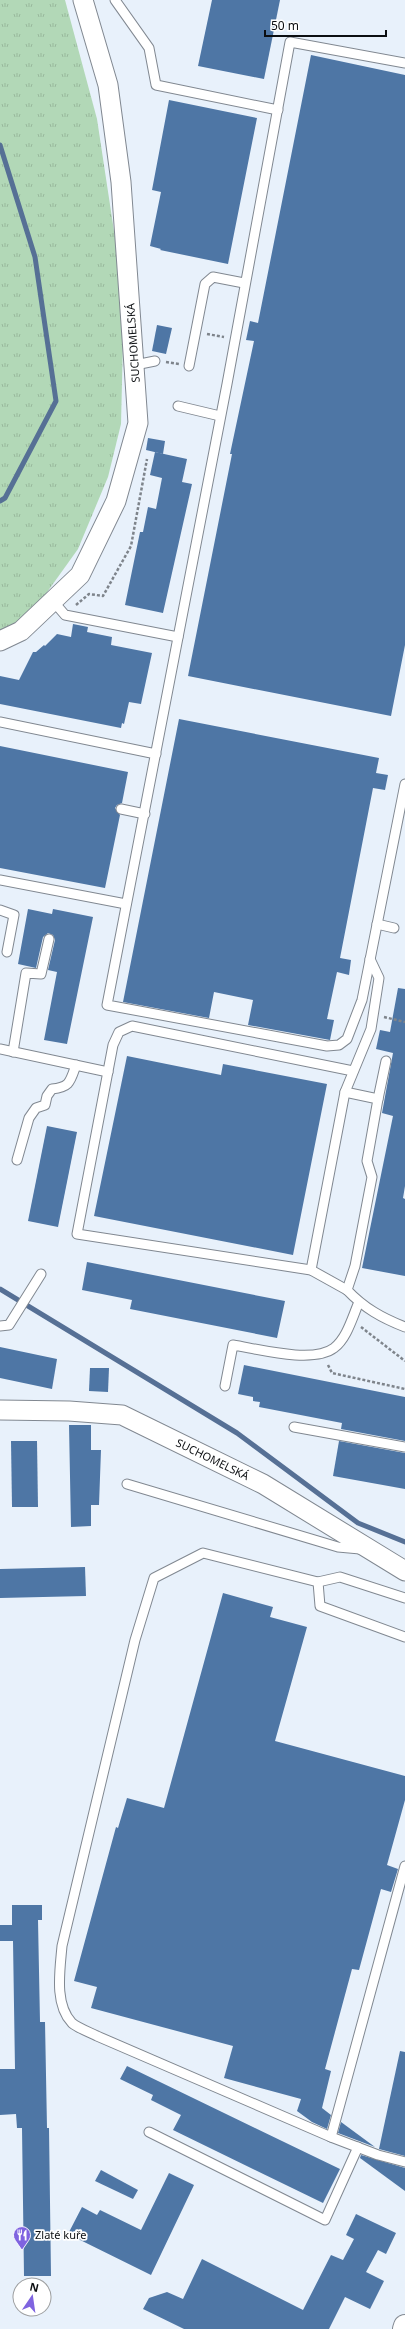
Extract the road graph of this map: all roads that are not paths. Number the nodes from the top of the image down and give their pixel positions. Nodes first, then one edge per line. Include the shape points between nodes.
1 (83, 0) edge
2 (115, 0) edge
3 (405, 63) edge
4 (278, 110) junction
5 (244, 283) junction
6 (155, 361) road end
7 (135, 365) junction
8 (189, 366) road end
9 (178, 406) dead end
10 (220, 416) junction
11 (53, 600) junction
12 (178, 637) junction
13 (0, 641) edge
14 (0, 722) edge
15 (156, 754) junction
16 (405, 784) edge
17 (121, 809) dead end
18 (145, 814) junction
19 (0, 880) edge
20 (126, 904) junction
21 (0, 910) edge
22 (377, 924) junction
23 (394, 928) dead end
24 (49, 939) dead end
25 (7, 952) dead end
26 (370, 959) junction
27 (0, 1050) edge
28 (14, 1052) junction
29 (386, 1061) dead end
30 (76, 1065) junction
31 (352, 1071) junction
32 (108, 1072) junction
33 (345, 1092) junction
34 (378, 1099) junction
35 (16, 1160) dead end
36 (311, 1270) junction
37 (41, 1274) dead end
38 (348, 1290) junction
39 (359, 1302) junction
40 (0, 1326) edge
41 (405, 1327) edge
42 (225, 1386) dead end
43 (0, 1410) edge
44 (294, 1427) dead end
45 (405, 1447) edge
46 (127, 1484) dead end
47 (371, 1550) junction
48 (405, 1571) edge
49 (318, 1582) junction
50 (405, 1598) edge
51 (405, 1638) edge
52 (405, 1866) edge
53 (149, 2132) dead end
54 (331, 2137) junction
55 (358, 2147) junction
56 (405, 2162) edge
57 (405, 2326) edge
58 (404, 2329) edge

1 - 7 street, SUCHOMELSKÁ via 108,85 121,182
2 - 4 lane via 149,48 156,85
3 - 4 lane via 290,42
4 - 5 lane
5 - 8 lane via 213,277 205,284
5 - 10 lane
6 - 7 lane
7 - 11 street, SUCHOMELSKÁ via 138,423 116,502 80,575
9 - 10 lane
10 - 12 lane
11 - 12 lane via 65,615
11 - 13 street, SUCHOMELSKÁ via 21,631
12 - 15 lane
14 - 15 lane
15 - 18 lane
16 - 22 lane
17 - 18 lane
18 - 20 lane
19 - 20 lane
20 - 26 lane via 107,1005 327,1046 339,1045 348,1039 362,1000
21 - 25 lane via 14,915
22 - 23 lane
22 - 26 lane
24 - 28 lane via 41,974 26,973
26 - 31 lane via 379,978 374,1015 371,1030
27 - 28 lane
28 - 30 lane
29 - 34 lane
30 - 32 lane
30 - 35 lane via 71,1081 64,1088 52,1089 45,1105 36,1108 29,1118
31 - 32 lane via 132,1026 119,1032 113,1046
31 - 33 lane
32 - 36 lane via 77,1234
33 - 34 lane
33 - 36 lane
34 - 38 lane via 367,1161 372,1177
36 - 38 lane
37 - 40 lane via 9,1325
38 - 39 lane
39 - 41 lane via 382,1318
39 - 42 lane via 346,1333 333,1349 312,1357 233,1345
43 - 47 street, SUCHOMELSKÁ via 122,1415 263,1484
44 - 45 lane
46 - 47 lane via 338,1546
47 - 48 street, SUCHOMELSKÁ
49 - 50 lane via 340,1577
49 - 51 lane via 320,1606
49 - 54 lane via 203,1553 154,1578 135,1640 62,1946 60,1970 62,2008 73,2023 96,2036
52 - 54 lane
53 - 55 lane via 325,2220
54 - 55 lane
55 - 56 lane
57 - 58 street

